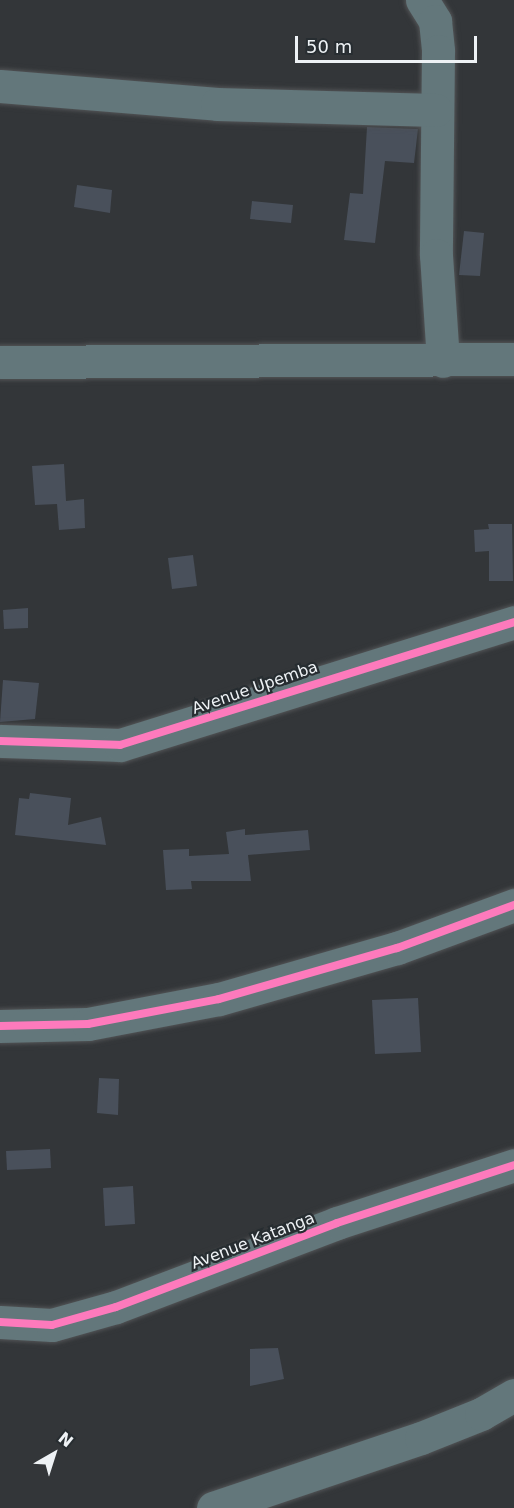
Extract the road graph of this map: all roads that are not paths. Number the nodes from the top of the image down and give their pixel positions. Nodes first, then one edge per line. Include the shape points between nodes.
1 (422, 0) edge
2 (0, 87) edge
3 (436, 110) junction
4 (514, 359) edge
5 (443, 361) junction
6 (0, 362) edge
7 (514, 622) edge
8 (0, 741) edge
9 (514, 905) edge
10 (0, 1026) edge
11 (514, 1165) edge
12 (0, 1322) edge
13 (514, 1395) edge
14 (213, 1508) edge

1 - 3 street via 435,21
2 - 3 street via 217,104
3 - 5 street via 436,255
4 - 5 street
5 - 6 street
7 - 8 street, Avenue Upemba via 120,745
9 - 10 street via 397,948 219,999 88,1024
11 - 12 street, Avenue Katanga via 337,1223 116,1307 52,1325
13 - 14 street via 481,1414 421,1438

